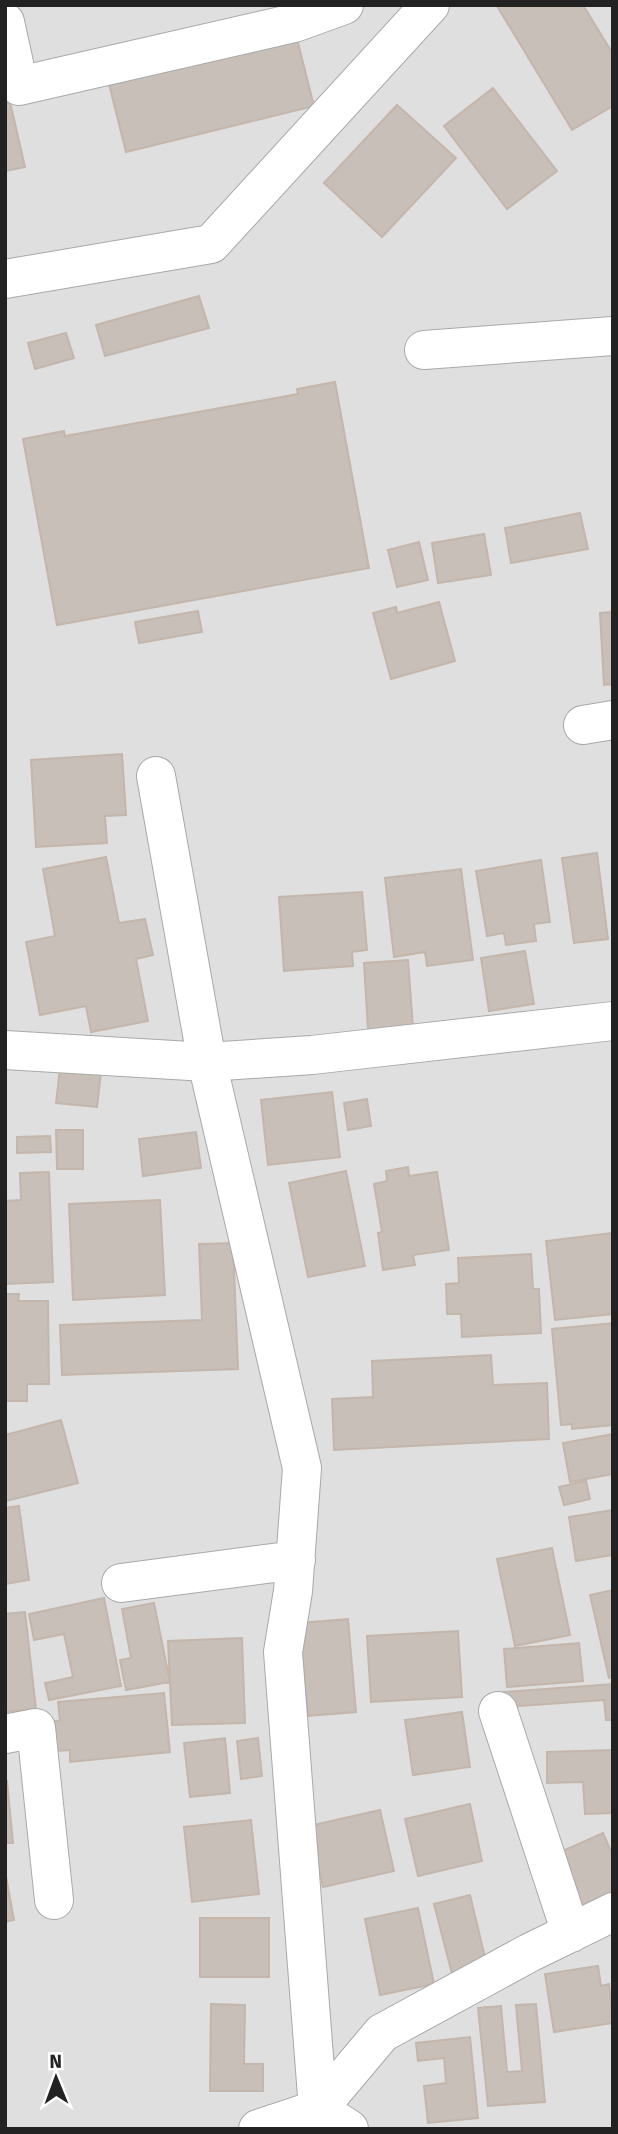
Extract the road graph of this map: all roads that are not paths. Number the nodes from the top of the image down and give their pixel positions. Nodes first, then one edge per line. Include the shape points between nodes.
1 (344, 5) edge
2 (430, 5) edge
3 (5, 22) edge
4 (5, 279) edge
5 (613, 336) edge
6 (424, 350) dead end
7 (156, 776) dead end
8 (613, 1021) edge
9 (5, 1051) edge
10 (207, 1062) junction
11 (296, 1560) junction
12 (121, 1583) dead end
13 (498, 1711) dead end
14 (5, 1734) edge
15 (54, 1900) dead end
16 (613, 1912) edge
17 (571, 1933) junction
18 (334, 2119) edge
19 (258, 2129) edge

1 - 3 street via 294,23 19,86
2 - 4 street via 211,244
5 - 6 street
7 - 10 street
8 - 10 street via 312,1055
9 - 10 street
10 - 11 street via 302,1468
11 - 12 street
11 - 18 street via 283,1652
13 - 17 street
14 - 15 street via 36,1728
16 - 17 street
17 - 18 street via 382,2033
18 - 19 street

